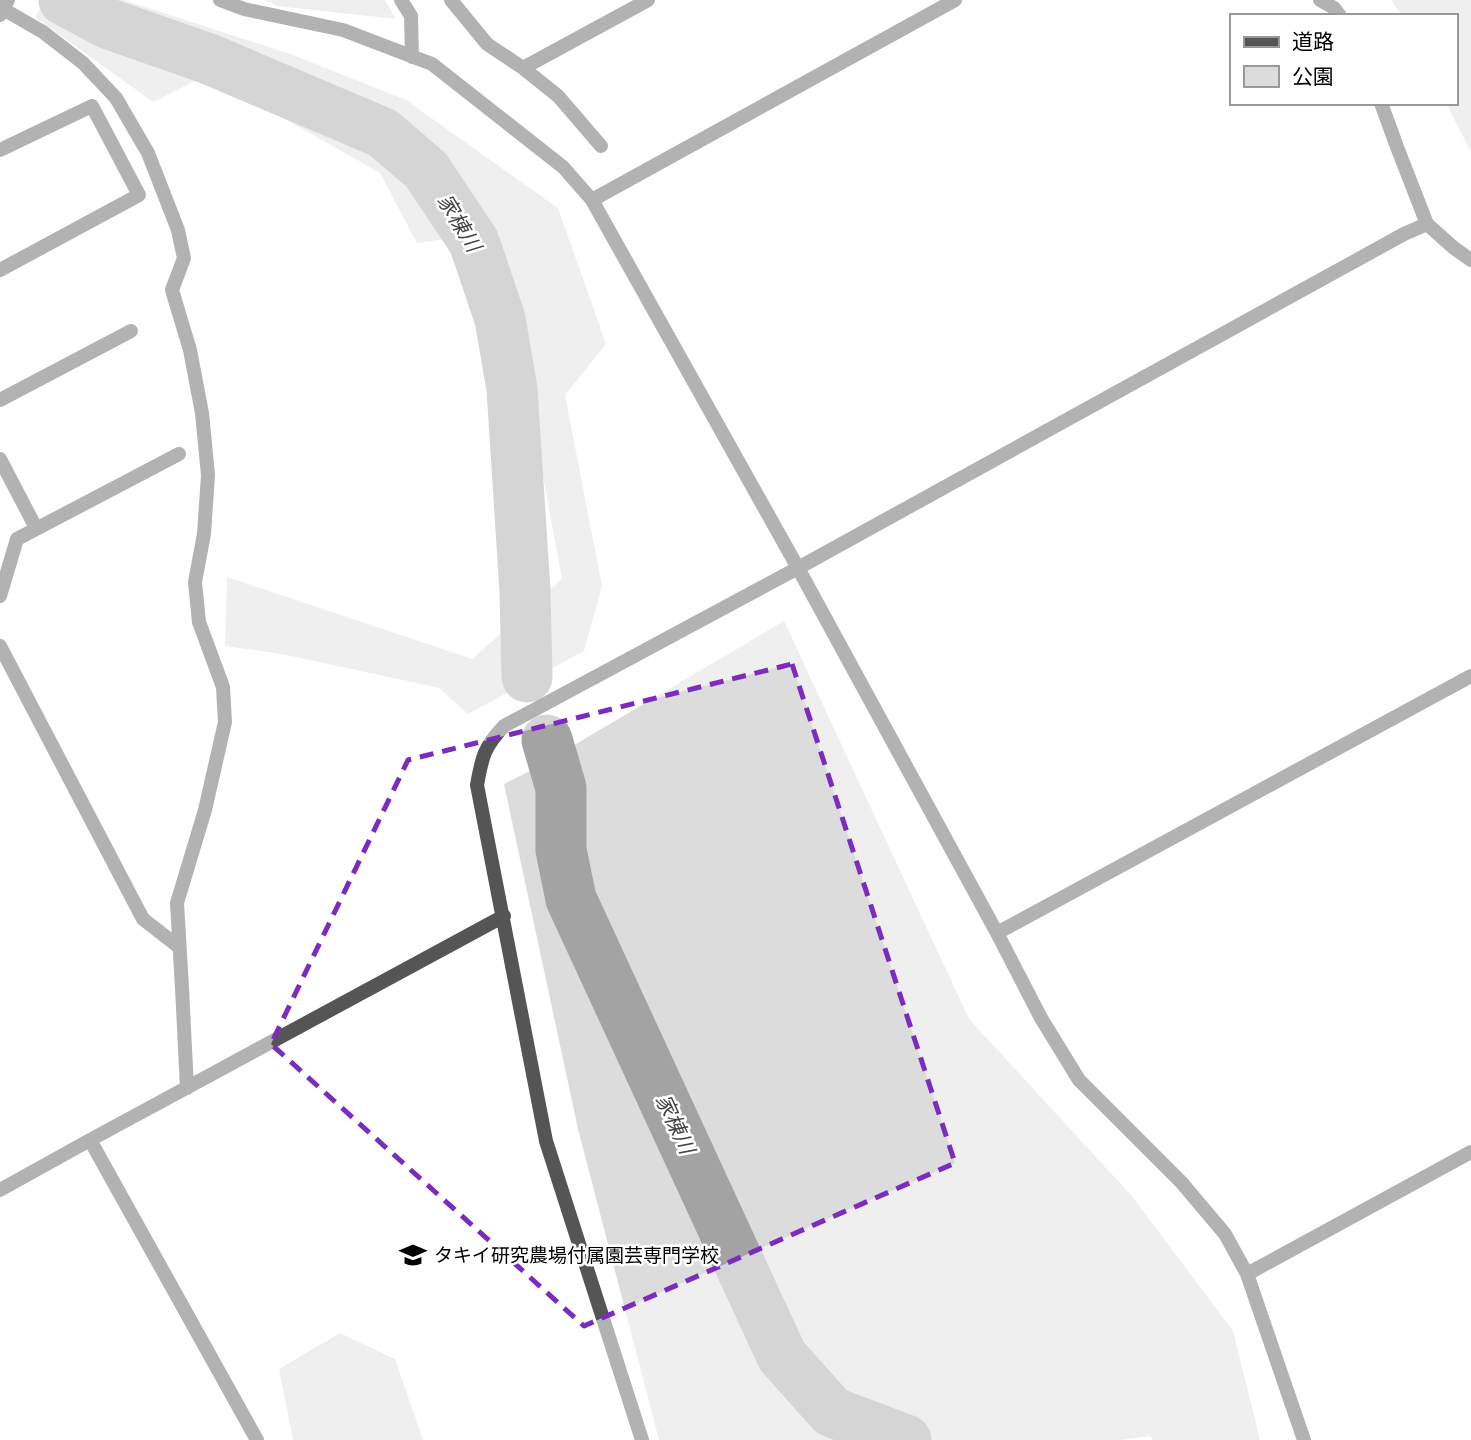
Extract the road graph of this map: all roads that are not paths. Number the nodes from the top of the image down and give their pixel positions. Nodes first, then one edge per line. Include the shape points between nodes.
1 (220, 0) edge
2 (401, 0) edge
3 (451, 0) edge
4 (648, 0) edge
5 (954, 0) edge
6 (1321, 0) edge
7 (4, 8) edge
8 (1338, 14) edge
9 (412, 57) junction
10 (523, 68) junction
11 (1382, 105) edge
12 (601, 146) dead end
13 (0, 150) edge
14 (592, 200) junction
15 (1427, 224) junction
16 (1471, 260) edge
17 (0, 270) edge
18 (131, 331) dead end
19 (0, 400) edge
20 (179, 454) dead end
21 (0, 459) edge
22 (36, 528) junction
23 (798, 568) junction
24 (0, 596) edge
25 (0, 646) edge
26 (1471, 676) edge
27 (503, 916) junction
28 (997, 933) junction
29 (179, 947) junction
30 (187, 1088) junction
31 (90, 1140) junction
32 (1471, 1152) edge
33 (0, 1191) edge
34 (1247, 1274) junction
35 (257, 1440) edge
36 (642, 1440) edge
37 (1304, 1440) edge

1 - 9 lane via 343,30
2 - 9 lane via 411,16
3 - 10 lane via 487,44
4 - 10 lane
5 - 14 lane
6 - 8 lane
7 - 29 lane via 83,63 116,98 148,153 184,258 172,290 202,413 208,475 195,582 200,622 223,687 225,722 177,903
9 - 14 lane via 432,64 563,167
10 - 12 lane via 558,96
11 - 15 lane
13 - 17 lane via 92,106 139,195
14 - 23 lane
15 - 16 lane
15 - 23 lane
18 - 19 lane
20 - 22 lane
21 - 22 lane
22 - 24 lane via 17,539
23 - 27 lane via 504,726 489,741 477,785
23 - 28 lane
25 - 29 lane via 143,919
26 - 28 lane
27 - 30 lane
27 - 36 lane via 546,1141
28 - 34 lane via 1079,1080 1182,1183 1225,1234
29 - 30 lane
30 - 31 lane
31 - 33 lane
31 - 35 lane
32 - 34 lane
34 - 37 lane

